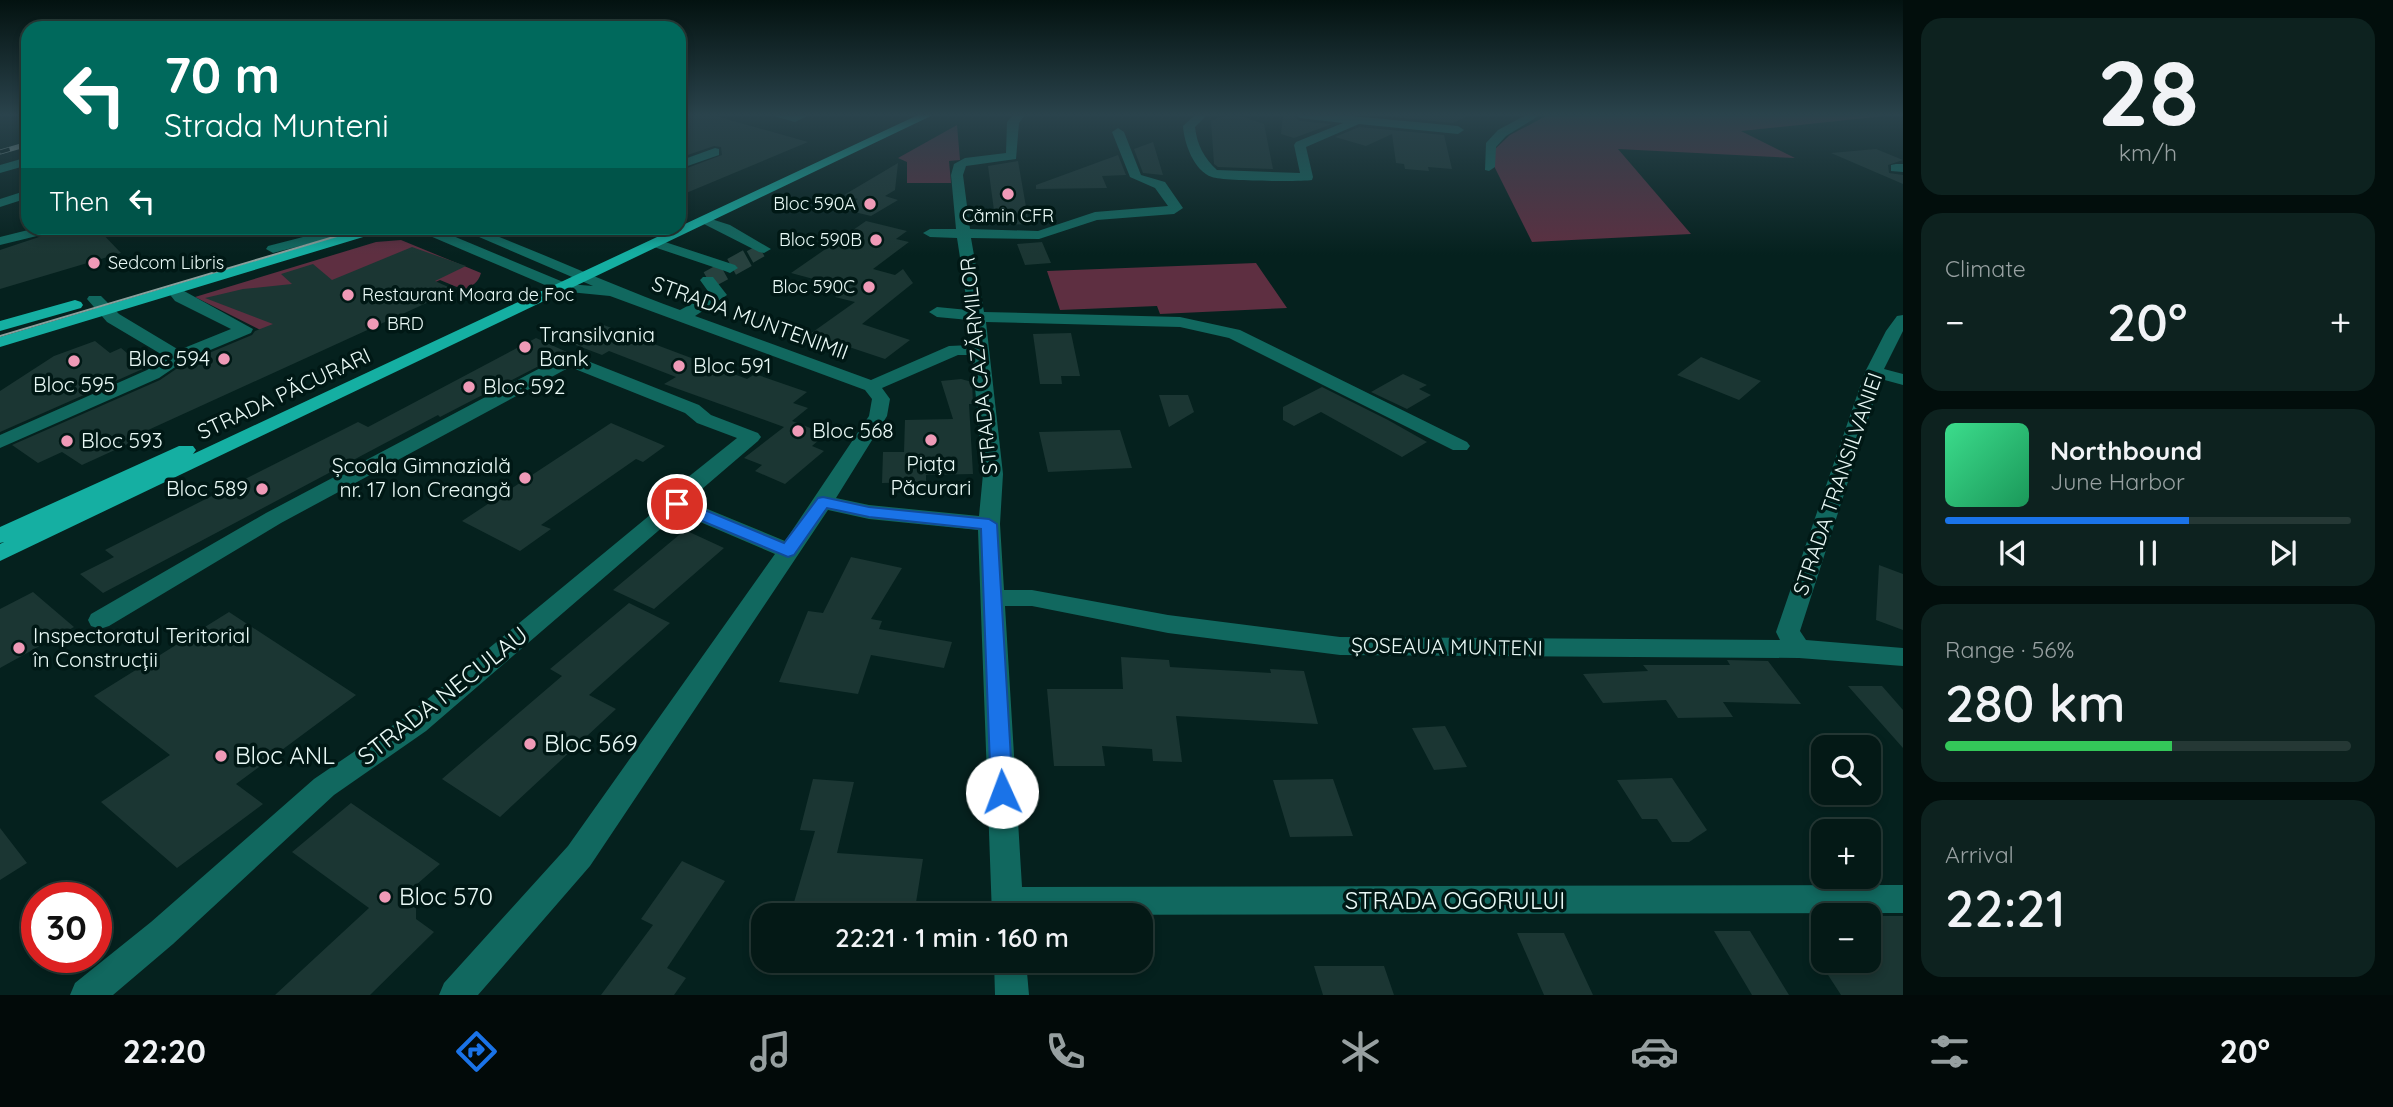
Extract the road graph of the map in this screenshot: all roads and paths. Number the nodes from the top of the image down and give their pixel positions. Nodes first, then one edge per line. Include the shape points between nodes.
1 (810, 161) edge
2 (832, 161) edge
3 (977, 161) edge
4 (1130, 161) edge
5 (1202, 161) edge
6 (1304, 161) edge
7 (1489, 161) edge
8 (21, 163) edge
9 (1489, 167) dead end
10 (0, 169) edge
11 (21, 196) edge
12 (0, 203) edge
13 (686, 219) edge
14 (705, 221) junction
15 (686, 230) edge
16 (962, 232) junction
17 (930, 233) dead end
18 (24, 235) edge
19 (317, 235) edge
20 (326, 235) edge
21 (355, 235) edge
22 (442, 235) edge
23 (479, 235) edge
24 (655, 235) edge
25 (677, 235) edge
26 (0, 241) edge
27 (659, 244) junction
28 (273, 249) junction
29 (764, 249) dead end
30 (730, 268) dead end
31 (569, 280) junction
32 (708, 281) dead end
33 (175, 291) junction
34 (615, 292) junction
35 (100, 305) junction
36 (937, 312) dead end
37 (682, 316) junction
38 (977, 316) junction
39 (1903, 320) edge
40 (0, 327) edge
41 (0, 342) edge
42 (980, 350) junction
43 (178, 357) junction
44 (1874, 372) junction
45 (1903, 380) edge
46 (871, 386) junction
47 (0, 442) edge
48 (1460, 446) dead end
49 (823, 502) junction
50 (677, 504) junction
51 (989, 524) junction
52 (0, 536) edge
53 (788, 551) junction
54 (0, 554) edge
55 (994, 598) junction
56 (100, 620) dead end
57 (1799, 649) junction
58 (1903, 657) edge
59 (1903, 899) edge
60 (1007, 903) edge
61 (1153, 907) edge
62 (1011, 973) edge
63 (87, 995) edge
64 (456, 995) edge
65 (1012, 995) edge

1 - 13 main road
2 - 14 main road
3 - 16 street, STRADA CAZĂRMILOR via 960,164 957,175
4 - 16 street via 1136,177 1160,185 1174,210 1096,216 1039,234
5 - 6 street via 1214,174 1307,177
7 - 9 street
8 - 10 street
11 - 12 street
14 - 15 main road
14 - 29 street
16 - 17 street
16 - 38 street, STRADA CAZĂRMILOR
18 - 26 street
19 - 28 main road
20 - 28 street
21 - 33 main road
22 - 31 street
23 - 31 street
24 - 31 main road
25 - 27 main road
27 - 30 street
27 - 31 main road
28 - 35 main road
31 - 34 street, STRADA MUNTENIMII
31 - 34 street, STRADA MUNTENIMII
31 - 52 main road, STRADA PĂCURARI
31 - 54 main road, STRADA PĂCURARI
32 - 37 street via 719,295
33 - 35 main road
33 - 43 street via 245,329
34 - 37 street, STRADA MUNTENIMII
35 - 40 main road
35 - 41 main road
35 - 43 street via 113,318
36 - 38 street
37 - 46 street, STRADA MUNTENIMII
38 - 42 street, STRADA CAZĂRMILOR
38 - 48 street via 1130,318 1234,334
39 - 44 street, STRADA TRANSILVANIEI
42 - 46 street via 955,351
42 - 51 street, STRADA CAZĂRMILOR via 993,474
43 - 47 street via 153,374
44 - 45 street
44 - 57 street, STRADA TRANSILVANIEI via 1788,632
46 - 49 street via 881,399 878,416
49 - 51 street via 869,512
49 - 53 street
50 - 53 street
50 - 56 street, STRADA NECULAU via 679,495 751,437 704,419 692,408 569,360 197,560
50 - 63 street, STRADA NECULAU via 417,723 324,787
51 - 55 street, STRADA CAZĂRMILOR
53 - 64 street via 579,856
55 - 57 street, ȘOSEAUA MUNTENI via 1032,598 1168,624 1340,646
55 - 60 street, STRADA CAZĂRMILOR
57 - 58 street, ȘOSEAUA MUNTENI
59 - 61 street, STRADA OGORULUI
62 - 65 street

